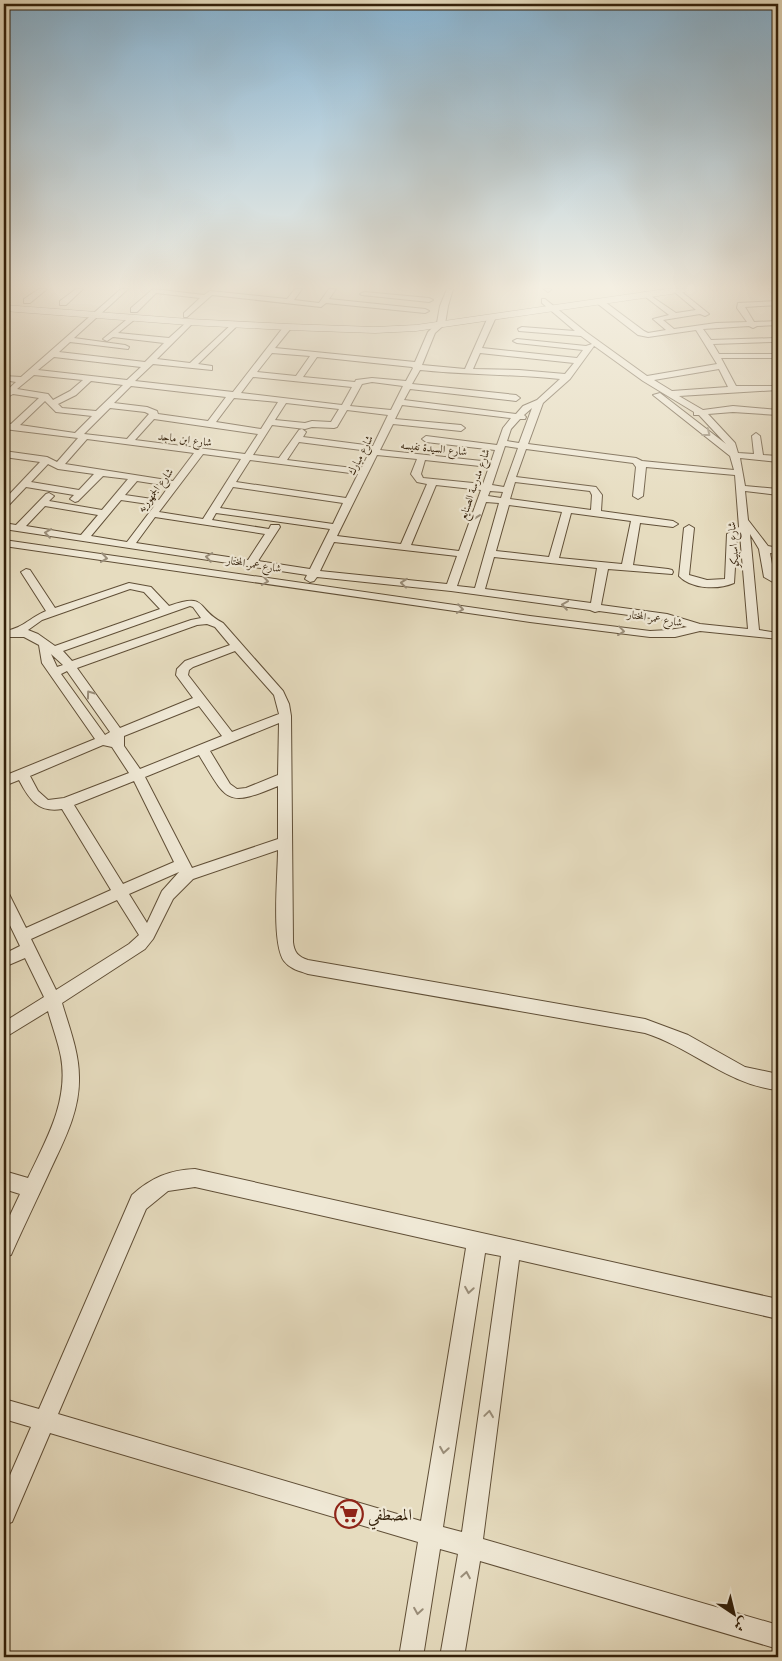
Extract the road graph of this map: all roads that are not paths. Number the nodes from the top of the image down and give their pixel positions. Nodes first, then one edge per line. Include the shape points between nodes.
1 (417, 366) edge
2 (721, 366) edge
3 (29, 367) edge
4 (37, 367) edge
5 (79, 367) joint
6 (145, 367) edge
7 (197, 367) edge
8 (257, 367) edge
9 (306, 367) edge
10 (422, 367) edge
11 (470, 367) edge
12 (574, 367) edge
13 (616, 367) edge
14 (627, 367) edge
15 (718, 367) edge
16 (468, 371) junction
17 (31, 372) junction
18 (251, 374) junction
19 (203, 376) dead end
20 (567, 377) junction
21 (90, 378) junction
22 (298, 379) junction
23 (646, 379) junction
24 (129, 383) junction
25 (197, 383) dead end
26 (9, 385) edge
27 (356, 385) junction
28 (778, 388) edge
29 (733, 389) junction
30 (191, 390) junction
31 (404, 391) junction
32 (233, 395) junction
33 (45, 396) junction
34 (674, 396) junction
35 (516, 398) dead end
36 (283, 401) junction
37 (53, 403) junction
38 (108, 405) junction
39 (344, 408) junction
40 (534, 410) junction
41 (750, 410) junction
42 (469, 411) junction
43 (678, 411) junction
44 (778, 412) edge
45 (702, 413) junction
46 (98, 414) junction
47 (152, 416) junction
48 (391, 417) junction
49 (517, 417) junction
50 (269, 422) junction
51 (210, 424) junction
52 (307, 425) junction
53 (334, 425) junction
54 (431, 425) junction
55 (8, 427) edge
56 (461, 428) junction
57 (263, 432) junction
58 (756, 436) dead end
59 (81, 437) junction
60 (297, 439) junction
61 (426, 439) junction
62 (455, 442) junction
63 (128, 443) junction
64 (334, 444) junction
65 (500, 445) junction
66 (523, 445) junction
67 (374, 450) junction
68 (200, 452) junction
69 (4, 454) edge
70 (735, 455) junction
71 (420, 457) junction
72 (247, 458) junction
73 (759, 458) junction
74 (47, 460) junction
75 (778, 460) edge
76 (281, 462) junction
77 (640, 464) junction
78 (493, 465) junction
79 (58, 466) junction
80 (363, 472) junction
81 (100, 473) junction
82 (740, 473) junction
83 (134, 478) junction
84 (511, 479) junction
85 (432, 482) junction
86 (24, 484) junction
87 (176, 484) junction
88 (230, 484) junction
89 (485, 488) junction
90 (740, 488) junction
91 (56, 489) junction
92 (508, 490) junction
93 (778, 492) edge
94 (81, 493) junction
95 (638, 496) dead end
96 (118, 497) junction
97 (481, 498) junction
98 (349, 501) junction
99 (505, 502) junction
100 (43, 503) junction
101 (161, 503) junction
102 (4, 505) edge
103 (68, 507) junction
104 (214, 510) junction
105 (567, 510) junction
106 (104, 513) junction
107 (153, 514) junction
108 (596, 514) junction
109 (636, 519) junction
110 (280, 520) junction
111 (206, 522) junction
112 (673, 524) dead end
113 (744, 524) junction
114 (4, 526) edge
115 (19, 528) junction
116 (335, 528) junction
117 (689, 528) dead end
118 (272, 532) junction
119 (84, 538) junction
120 (330, 538) junction
121 (4, 543) edge
122 (130, 544) junction
123 (405, 547) junction
124 (764, 549) junction
125 (778, 551) edge
126 (462, 554) junction
127 (490, 554) junction
128 (553, 560) junction
129 (252, 564) junction
130 (603, 566) junction
131 (627, 568) junction
132 (26, 572) dead end
133 (668, 572) dead end
134 (313, 573) junction
135 (778, 582) edge
136 (306, 587) junction
137 (451, 588) junction
138 (479, 592) junction
139 (513, 597) junction
140 (534, 600) junction
141 (595, 609) junction
142 (167, 610) junction
143 (52, 612) junction
144 (510, 616) junction
145 (530, 619) junction
146 (209, 620) junction
147 (699, 627) junction
148 (4, 634) edge
149 (16, 634) junction
150 (754, 634) junction
151 (778, 636) edge
152 (237, 646) junction
153 (50, 648) junction
154 (70, 667) junction
155 (54, 672) junction
156 (201, 700) junction
157 (285, 716) junction
158 (230, 738) junction
159 (102, 740) junction
160 (118, 740) junction
161 (202, 749) junction
162 (22, 773) junction
163 (137, 775) junction
164 (284, 778) junction
165 (4, 780) edge
166 (66, 803) junction
167 (284, 842) junction
168 (185, 869) junction
169 (120, 892) junction
170 (4, 898) edge
171 (147, 936) junction
172 (25, 942) junction
173 (4, 961) edge
174 (53, 999) junction
175 (4, 1031) edge
176 (778, 1082) edge
177 (4, 1180) edge
178 (34, 1189) junction
179 (477, 1241) junction
180 (4, 1248) edge
181 (511, 1249) junction
182 (778, 1309) edge
183 (4, 1409) edge
184 (43, 1422) junction
185 (4, 1514) edge
186 (430, 1535) junction
187 (470, 1547) junction
188 (778, 1637) edge
189 (411, 1657) edge
190 (452, 1657) edge

1 - 31 street, شارع مبارك
2 - 29 street
3 - 26 street
4 - 17 street
5 - 17 street
5 - 21 street
6 - 24 street
7 - 19 street via 210,368
8 - 18 street
9 - 22 street
10 - 16 street
11 - 16 street
12 - 20 street, شارع مدرسة الصنايع
13 - 43 street, شارع اسبيكو
14 - 23 street, شارع اسبيكو
15 - 23 street
16 - 20 street
17 - 26 street
18 - 22 street
18 - 32 street
20 - 40 street, شارع مدرسة الصنايع
21 - 24 street
21 - 37 street via 73,393
22 - 27 street
23 - 34 street, شارع اسبيكو
24 - 30 street
24 - 38 street
25 - 30 street
26 - 33 street
27 - 31 street via 366,379
27 - 39 street
28 - 29 street
29 - 34 street
30 - 32 street
31 - 35 street
31 - 40 street
31 - 42 street
31 - 48 street, شارع مبارك
32 - 36 street
32 - 51 street
33 - 37 street
33 - 55 street
34 - 41 street via 707,405
34 - 45 street, شارع اسبيكو
36 - 39 street
36 - 50 street
37 - 46 street via 59,410
38 - 46 street
38 - 47 street via 150,410 154,413
39 - 48 street
39 - 53 street
40 - 49 street, شارع مدرسة الصنايع
40 - 66 street, شارع مدرسة الصنايع
41 - 44 street
41 - 45 street
42 - 49 street
42 - 56 street
43 - 45 street
43 -> 70 street, شارع اسبيكو
45 - 70 street, شارع اسبيكو via 732,444
46 - 59 street
47 - 51 street
47 - 63 street
48 - 54 street
48 - 67 street, شارع مبارك
49 - 65 street, شارع مدرسة الصنايع via 507,428
50 - 52 street
50 - 57 street
51 - 57 street
52 - 53 street
52 - 60 street
53 - 64 street via 343,428
54 - 56 street
54 - 61 street
55 - 59 street, شارع ابن ماجد
56 - 62 street
57 - 72 street
58 - 73 street
59 - 63 street, شارع ابن ماجد
59 - 79 street
60 - 64 street, شارع السيدة نفيسه
60 - 76 street
61 - 62 street
61 - 71 street
62 - 65 street
63 - 68 street, شارع ابن ماجد
64 - 67 street, شارع السيدة نفيسه
65 - 66 street
65 - 78 street, شارع مدرسة الصنايع
66 - 77 street via 630,459
66 - 84 street, شارع مدرسة الصنايع
67 - 71 street, شارع السيدة نفيسه
67 - 80 street, شارع مبارك
68 - 72 street, شارع ابن ماجد
68 - 87 street, شارع الجمهوريه
69 - 74 street
70 - 73 street
70 - 82 street, شارع اسبيكو
71 - 78 street, شارع السيدة نفيسه
71 - 85 street via 416,477
72 - 76 street, شارع ابن ماجد
72 - 88 street
73 - 75 street
74 - 79 street
74 - 86 street
76 - 80 street, شارع ابن ماجد
77 - 82 street
77 - 95 street
78 - 89 street, شارع مدرسة الصنايع
79 - 81 street
80 - 98 street, شارع مبارك
81 - 83 street
81 - 94 street
82 - 90 street, شارع اسبيكو
83 - 87 street
83 - 96 street
84 - 92 street, شارع مدرسة الصنايع
84 - 108 street via 593,489 597,495
85 - 89 street
85 - 123 street
86 - 91 street
86 - 102 street
87 - 101 street, شارع الجمهوريه
88 - 98 street
88 - 104 street
89 - 92 street
89 - 97 street, شارع مدرسة الصنايع
90 - 93 street
90 - 113 street, شارع اسبيكو
91 - 94 street
91 - 100 street
92 - 99 street, شارع مدرسة الصنايع
94 - 103 street
96 - 101 street
96 - 106 street
97 - 99 street
97 -> 126 street, شارع مدرسة الصنايع
98 - 116 street, شارع مبارك
99 - 105 street
99 - 127 street, شارع مدرسة الصنايع
100 - 103 street
100 - 115 street
101 - 107 street, شارع الجمهوريه
103 - 106 street
104 - 110 street
104 - 111 street
105 - 108 street
105 - 128 street
106 - 119 street
107 - 111 street
107 - 122 street, شارع الجمهوريه
108 - 109 street
109 - 112 street
109 - 131 street
110 - 116 street
110 - 118 street
111 - 118 street
113 - 117 street via 732,534 731,578 721,584 690,580 684,576
113 - 124 street
113 - 150 street, شارع اسبيكو
114 - 115 street, شارع عمر المختار
119 -> 115 street, شارع عمر المختار
116 - 120 street, شارع مبارك
118 - 129 street
119 - 122 street, شارع عمر المختار
120 - 123 street
120 - 134 street, شارع مبارك
121 -> 136 street, شارع عمر المختار
129 -> 122 street, شارع عمر المختار
123 - 126 street
124 - 125 street
124 - 135 street via 769,577
126 - 137 street, شارع مدرسة الصنايع
127 - 128 street
127 - 138 street, شارع مدرسة الصنايع
128 - 130 street
129 - 134 street, شارع عمر المختار
130 - 131 street
130 - 141 street
131 - 133 street
132 - 143 street
134 - 136 street, شارع مبارك
137 -> 134 street, شارع عمر المختار
136 -> 144 street, شارع عمر المختار
137 - 138 street, شارع عمر المختار
138 - 139 street, شارع عمر المختار
139 - 140 street, شارع عمر المختار
139 - 144 street via 506,606
141 -> 140 street, شارع عمر المختار
140 - 145 street via 537,610
141 - 147 street, شارع عمر المختار via 667,617
142 - 143 street via 147,589 128,586
142 - 146 street via 194,604
142 - 153 street
143 - 149 street
144 - 145 street, شارع عمر المختار
145 -> 147 street, شارع عمر المختار via 668,635
146 - 152 street via 219,625
146 - 154 street via 195,622
147 - 150 street
148 - 149 street
149 - 153 street via 34,636
150 - 151 street
152 - 156 street via 189,664 184,669 182,674
152 - 157 street via 279,694
153 - 154 street
153 - 155 street via 45,654
154 - 155 street
160 -> 154 street
155 - 159 street
156 - 158 street
156 - 160 street
157 - 158 street
157 - 164 street
158 - 161 street
159 - 160 street
159 - 162 street
160 - 163 street
161 - 163 street
161 - 164 street via 225,787 234,794 248,793
162 - 165 street
162 - 166 street via 42,804
163 - 166 street
163 - 168 street
164 - 167 street
166 - 169 street
167 - 168 street
167 - 176 street via 285,942 287,954 295,963 645,1026 682,1040 732,1070 768,1082
168 - 169 street
168 - 171 street via 168,892
169 - 171 street
169 - 172 street
170 - 172 street
171 - 174 street via 134,949
172 - 173 street
172 - 174 street
174 - 175 street
174 - 178 street via 69,1057 69,1100 61,1128
177 - 178 street
178 - 180 street
179 - 181 street
179 - 184 street via 195,1178 175,1179 155,1187 138,1202 128,1222
179 -> 186 street
181 - 182 street
187 -> 181 street
183 - 184 street
184 - 185 street
184 - 186 street
186 - 187 street
186 -> 189 street
187 - 188 street
190 -> 187 street

